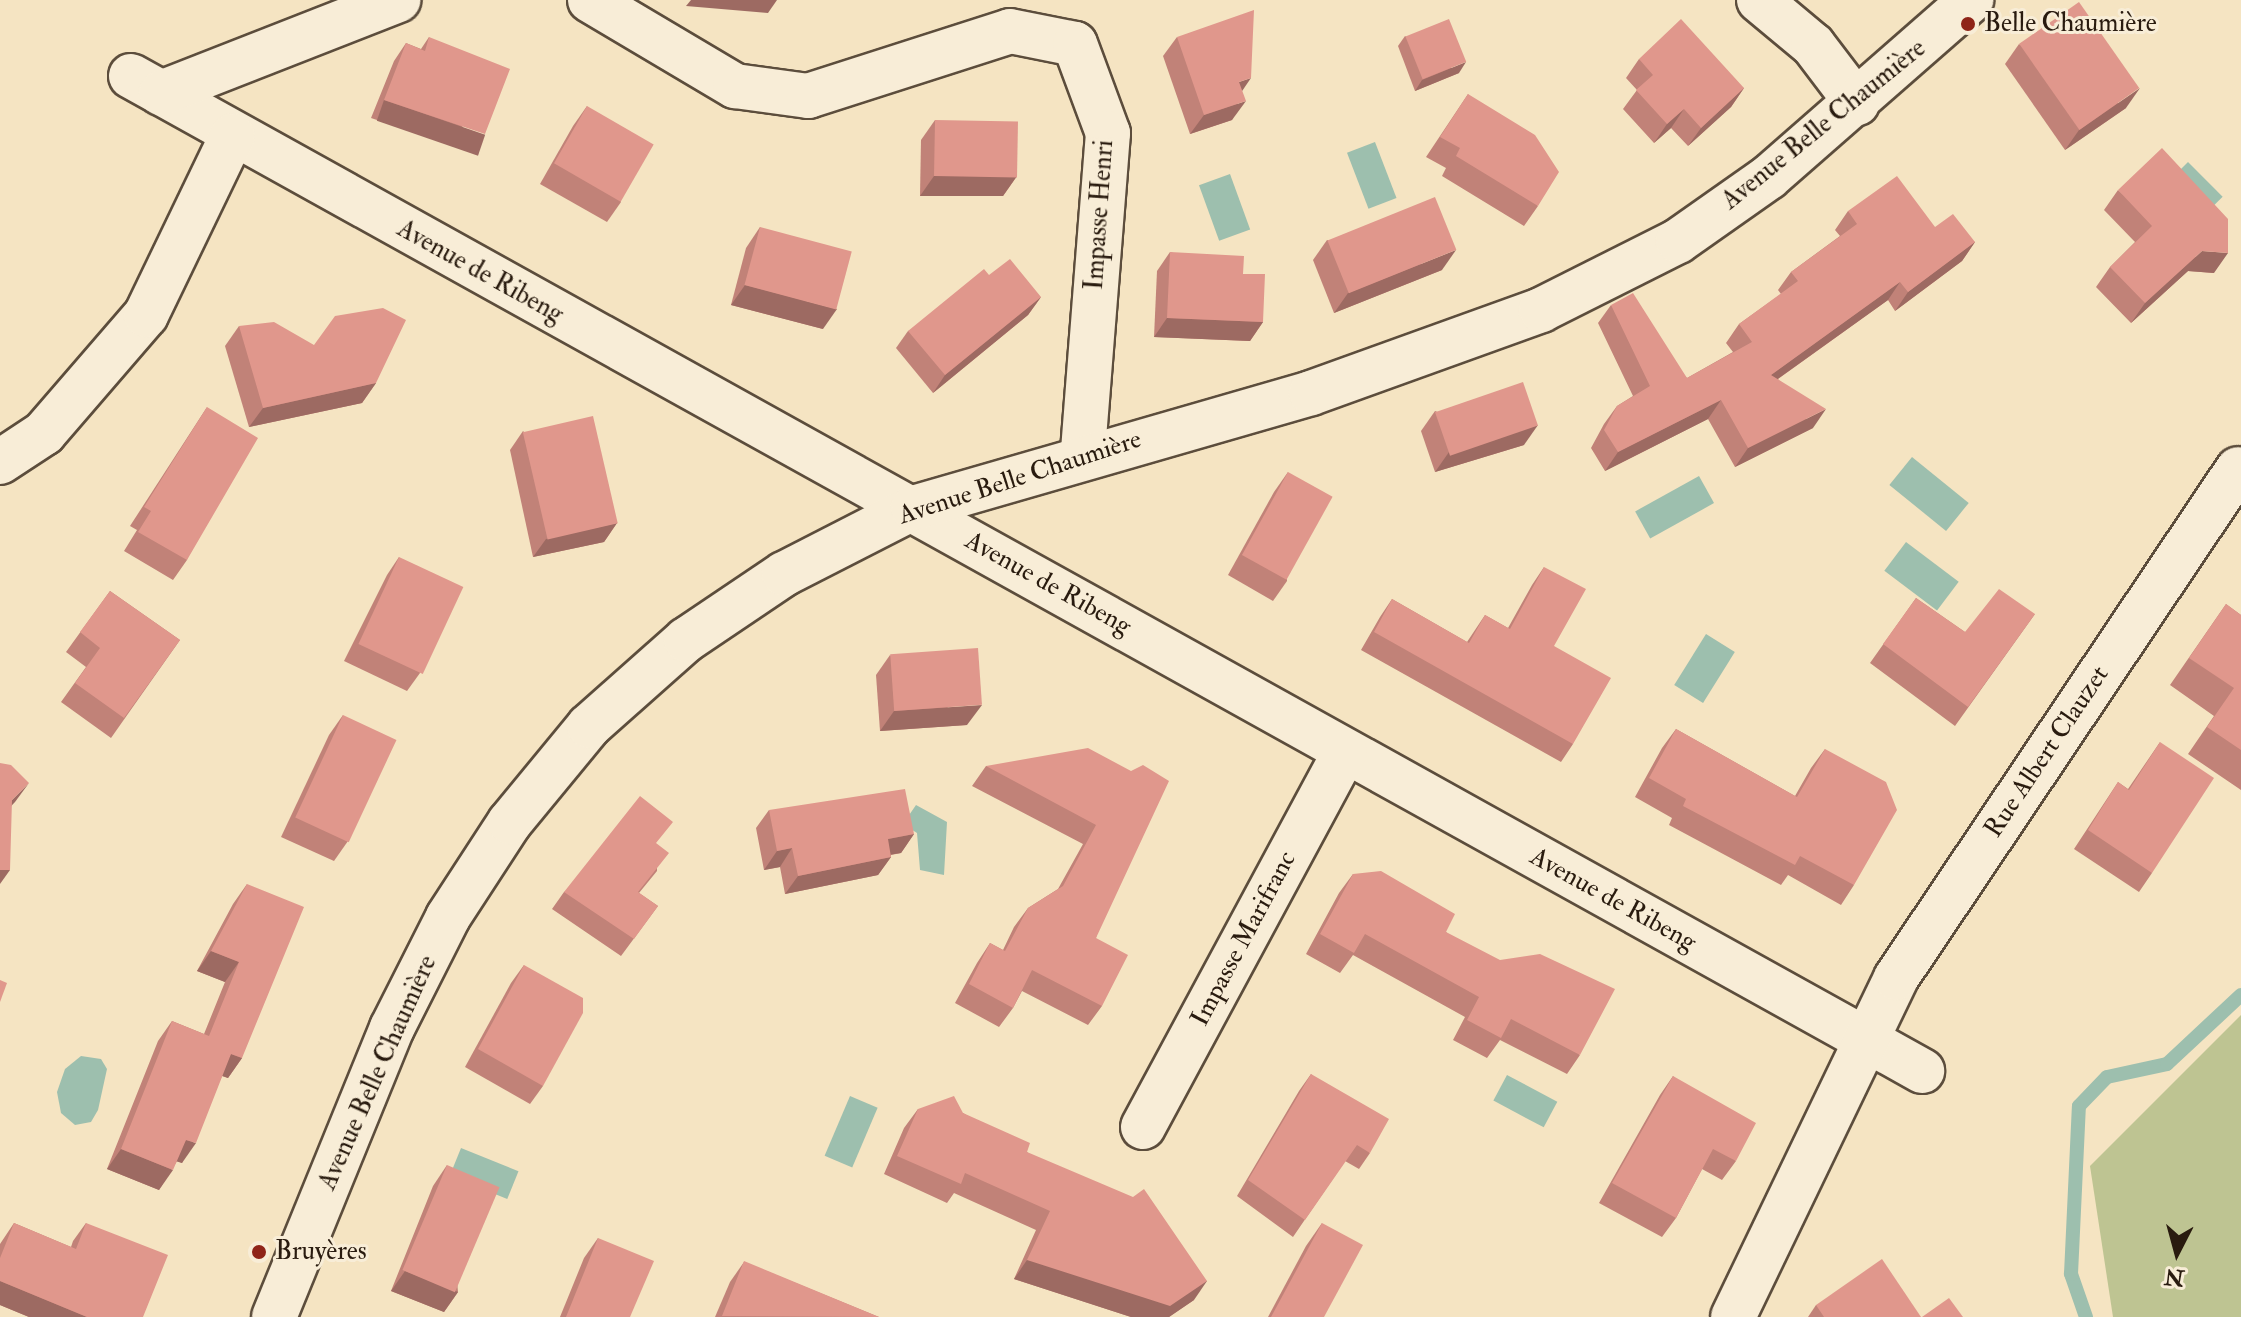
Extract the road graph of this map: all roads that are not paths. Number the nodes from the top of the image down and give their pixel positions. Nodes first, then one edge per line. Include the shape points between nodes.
1 (398, 0) edge
2 (590, 0) edge
3 (1759, 0) edge
4 (1971, 0) edge
5 (1857, 103) junction
6 (232, 136) junction
7 (1083, 454) junction
8 (0, 462) edge
9 (2238, 469) dead end
10 (913, 508) junction
11 (1345, 752) junction
12 (1866, 1041) junction
13 (1922, 1071) dead end
14 (1143, 1127) dead end
15 (274, 1317) edge
16 (1733, 1317) edge

1 - 6 street, Avenue de Ribeng via 146,84
2 - 7 street, Impasse Henri via 735,86 808,96 1010,31 1075,44 1108,133
3 - 5 street via 1813,45
4 - 5 street, Avenue Belle Chaumière
5 - 7 street, Avenue Belle Chaumière via 1678,241 1541,310 1311,393
6 - 8 street via 146,315 44,433
6 - 10 street, Avenue de Ribeng
7 - 10 street, Avenue Belle Chaumière
9 - 12 street, Rue Albert Clauzet via 1896,978
10 - 11 street, Avenue de Ribeng
10 - 15 street, Avenue Belle Chaumière via 784,574 686,640 589,726 510,822 448,917 392,1028
11 - 12 street, Avenue de Ribeng
11 - 14 street, Impasse Marifranc
12 - 13 street, Avenue de Ribeng
12 - 16 street, Rue Albert Clauzet

